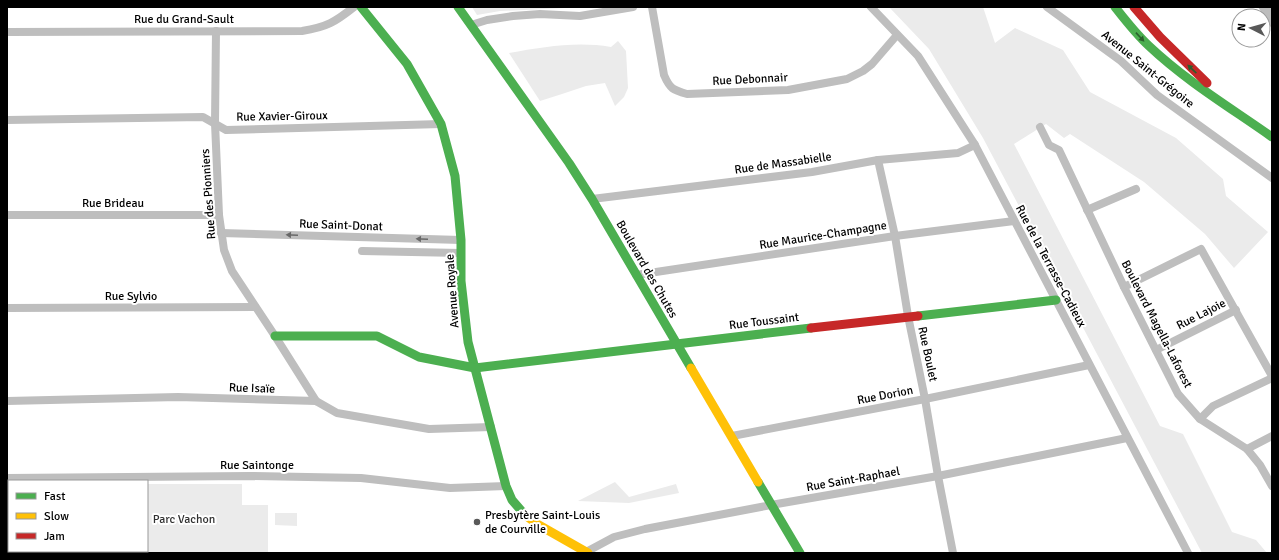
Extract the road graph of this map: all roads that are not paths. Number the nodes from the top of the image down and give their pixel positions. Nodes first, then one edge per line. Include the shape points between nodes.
1 (354, 7) edge
2 (361, 7) edge
3 (458, 7) edge
4 (633, 7) edge
5 (652, 7) edge
6 (871, 7) edge
7 (1047, 7) edge
8 (1115, 7) edge
9 (1134, 7) edge
10 (471, 25) junction
11 (216, 31) junction
12 (7, 32) edge
13 (897, 35) junction
14 (1241, 114) junction
15 (7, 120) edge
16 (215, 123) junction
17 (440, 124) junction
18 (1040, 127) dead end
19 (1272, 137) edge
20 (975, 145) junction
21 (878, 160) junction
22 (1272, 178) edge
23 (1136, 189) dead end
24 (592, 200) junction
25 (1087, 210) junction
26 (7, 215) edge
27 (219, 216) junction
28 (1014, 221) junction
29 (221, 233) junction
30 (895, 236) junction
31 (461, 240) junction
32 (362, 251) dead end
33 (461, 253) junction
34 (636, 275) junction
35 (1124, 287) junction
36 (1056, 300) junction
37 (255, 307) junction
38 (7, 308) edge
39 (1236, 310) junction
40 (908, 316) junction
41 (275, 336) junction
42 (677, 345) junction
43 (1156, 350) junction
44 (1089, 365) junction
45 (475, 368) junction
46 (1272, 377) edge
47 (925, 399) junction
48 (7, 401) edge
49 (316, 402) junction
50 (1200, 419) junction
51 (491, 427) junction
52 (732, 436) junction
53 (1272, 436) edge
54 (1127, 438) junction
55 (1247, 449) junction
56 (938, 476) junction
57 (7, 478) edge
58 (506, 486) junction
59 (1272, 486) edge
60 (772, 505) junction
61 (587, 552) edge
62 (800, 553) edge
63 (952, 553) edge
64 (1188, 553) edge

1 - 11 street, Rue du Grand-Sault via 336,21 320,28 302,31
2 - 17 street, Avenue Royale via 407,64
3 - 10 street, Boulevard des Chutes
4 - 10 street via 580,16 513,16
5 - 13 street, Rue Debonnair via 668,85 675,91 687,94 788,90 847,79 872,64
6 - 13 street, Rue de la Terrasse-Cadieux
7 - 22 street, Avenue Saint-Grégoire via 1120,61 1157,96
8 -> 14 street via 1140,36 1177,71
14 -> 9 street via 1166,45
10 - 24 street, Boulevard des Chutes via 569,163
11 - 12 street, Rue du Grand-Sault
11 - 16 street, Rue des Pionniers
13 - 20 street, Rue de la Terrasse-Cadieux via 918,56
14 - 19 street
15 - 16 street, Rue Xavier-Giroux via 203,117
16 - 17 street, Rue Xavier-Giroux via 226,130
16 - 27 street, Rue des Pionniers
17 - 31 street, Avenue Royale via 455,176
18 - 25 street, Boulevard Magella-Laforest via 1049,145 1059,150
20 - 21 street, Rue de Massabielle via 958,153
20 - 28 street, Rue de la Terrasse-Cadieux
21 - 24 street, Rue de Massabielle via 812,172
21 - 30 street, Rue Boulet
23 - 25 street
24 - 34 street, Boulevard des Chutes
25 - 35 street, Boulevard Magella-Laforest
26 - 27 street, Rue Brideau
27 - 29 street, Rue des Pionniers
28 - 30 street, Rue Maurice-Champagne
28 - 36 street, Rue de la Terrasse-Cadieux
31 -> 29 street, Rue Saint-Donat
29 - 37 street, Rue des Pionniers via 232,271
30 - 34 street, Rue Maurice-Champagne
30 - 40 street, Rue Boulet
31 - 33 street, Avenue Royale
32 - 33 street
33 - 45 street, Avenue Royale via 461,281 468,342
34 - 42 street, Boulevard des Chutes
35 - 39 street via 1201,249
35 - 43 street, Boulevard Magella-Laforest
36 - 40 street, Rue Toussaint
36 - 44 street, Rue de la Terrasse-Cadieux
37 - 38 street, Rue Sylvio
37 - 41 street, Rue des Pionniers
39 - 43 street, Rue Lajoie
39 - 46 street
40 - 42 street, Rue Toussaint
40 - 47 street, Rue Boulet
41 - 45 street, Rue Toussaint via 376,336 419,357
41 - 49 street, Rue des Pionniers
42 - 45 street, Rue Toussaint
42 - 52 street, Boulevard des Chutes
43 - 50 street, Boulevard Magella-Laforest via 1178,394
44 - 47 street, Rue Dorion
44 - 54 street, Rue de la Terrasse-Cadieux
45 - 51 street, Avenue Royale
46 - 50 street via 1213,406
47 - 52 street, Rue Dorion
47 - 56 street, Rue Boulet
48 - 49 street, Rue Isaïe via 178,397
49 - 51 street, Rue Isaïe via 337,413 429,429
50 - 55 street, Boulevard Magella-Laforest
51 - 58 street, Avenue Royale
52 - 60 street, Boulevard des Chutes
53 - 55 street
54 - 56 street, Rue Saint-Raphael
54 - 64 street, Rue de la Terrasse-Cadieux
55 - 59 street, Boulevard Magella-Laforest
56 - 60 street, Rue Saint-Raphael
56 - 63 street, Rue Boulet
57 - 58 street, Rue Saintonge via 249,476 361,478 450,488
58 - 61 street, Avenue Royale via 512,500 527,518
60 - 61 street, Rue Saint-Raphael via 645,529 614,537
60 - 62 street, Boulevard des Chutes

